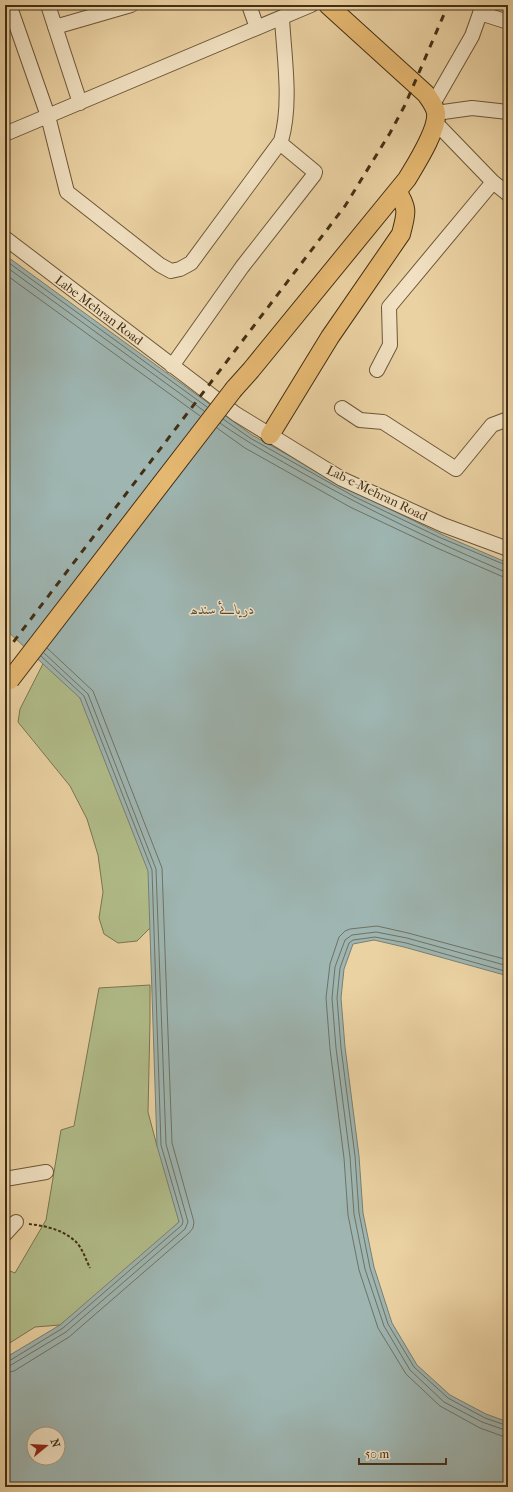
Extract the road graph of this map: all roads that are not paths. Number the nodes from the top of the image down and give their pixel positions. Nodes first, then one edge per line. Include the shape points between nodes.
1 (5, 5) edge
2 (48, 5) edge
3 (249, 5) edge
4 (328, 5) edge
5 (124, 6) edge
6 (304, 6) edge
7 (482, 9) edge
8 (88, 11) edge
9 (282, 18) junction
10 (508, 22) edge
11 (55, 27) junction
12 (257, 28) junction
13 (80, 103) junction
14 (508, 112) edge
15 (435, 113) junction
16 (48, 116) junction
17 (5, 134) edge
18 (280, 143) junction
19 (493, 182) junction
20 (397, 191) junction
21 (508, 194) edge
22 (5, 238) edge
23 (172, 366) junction
24 (376, 370) dead end
25 (193, 382) joint
26 (342, 408) dead end
27 (508, 419) edge
28 (270, 435) junction
29 (508, 549) edge
30 (7, 683) edge
31 (46, 1172) dead end
32 (5, 1179) edge
33 (16, 1222) road end
34 (5, 1234) edge

1 - 16 street via 11,10
2 - 11 street
3 - 12 street
4 - 15 main road via 426,94
5 - 8 street
6 - 9 street
7 - 10 street
7 - 15 street via 472,36
8 - 11 street
9 - 12 street
9 - 18 street via 287,108 286,126
11 - 13 street
12 - 13 street
13 - 16 street
14 - 15 street via 472,108
15 - 19 street
15 - 20 main road via 420,157
16 - 17 street
16 - 18 street via 66,192 171,271 191,263
18 - 23 street via 315,172 314,175 242,267
19 - 21 street
19 - 24 street via 389,307 390,345
20 - 28 main road via 404,202 406,215 401,234 330,337
20 - 30 main road, bridge via 234,389
22 - 23 street, Labe Mehran Road
23 - 25 street, Labe Mehran Road
25 - 28 street, Lab-e-Mehran Road
26 - 27 street via 360,420 383,422 456,469 492,425
28 - 29 street, Lab-e-Mehran Road via 342,479 443,525
31 - 32 street
33 - 34 street

